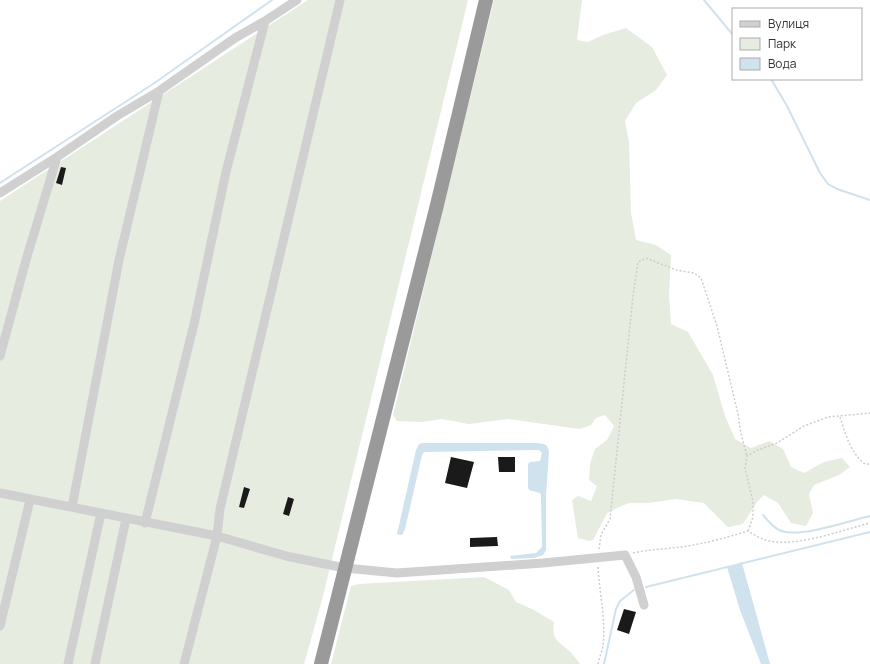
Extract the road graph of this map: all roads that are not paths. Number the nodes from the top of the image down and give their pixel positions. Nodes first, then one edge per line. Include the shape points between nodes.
1 (297, 0) edge
2 (340, 0) edge
3 (486, 0) edge
4 (265, 21) junction
5 (159, 91) junction
6 (57, 157) junction
7 (0, 193) edge
8 (0, 356) edge
9 (0, 493) edge
10 (30, 500) junction
11 (72, 507) junction
12 (101, 513) junction
13 (126, 519) junction
14 (145, 523) junction
15 (217, 536) junction
16 (345, 568) junction
17 (644, 605) dead end
18 (0, 626) edge
19 (68, 664) edge
20 (95, 664) edge
21 (184, 664) edge
22 (321, 664) edge

1 - 4 street
2 - 15 street via 220,508
3 - 16 highway
4 - 5 street via 235,38
4 - 14 street via 226,172 194,324
5 - 6 street
5 - 11 street via 119,260
6 - 7 street
6 - 8 street
9 - 10 street
10 - 11 street
10 - 18 street
11 - 12 street
12 - 13 street
12 - 19 street
13 - 14 street
13 - 20 street
14 - 15 street
15 - 16 street via 286,556
15 - 21 street
16 - 17 street via 397,573 625,555 636,577
16 - 22 highway

